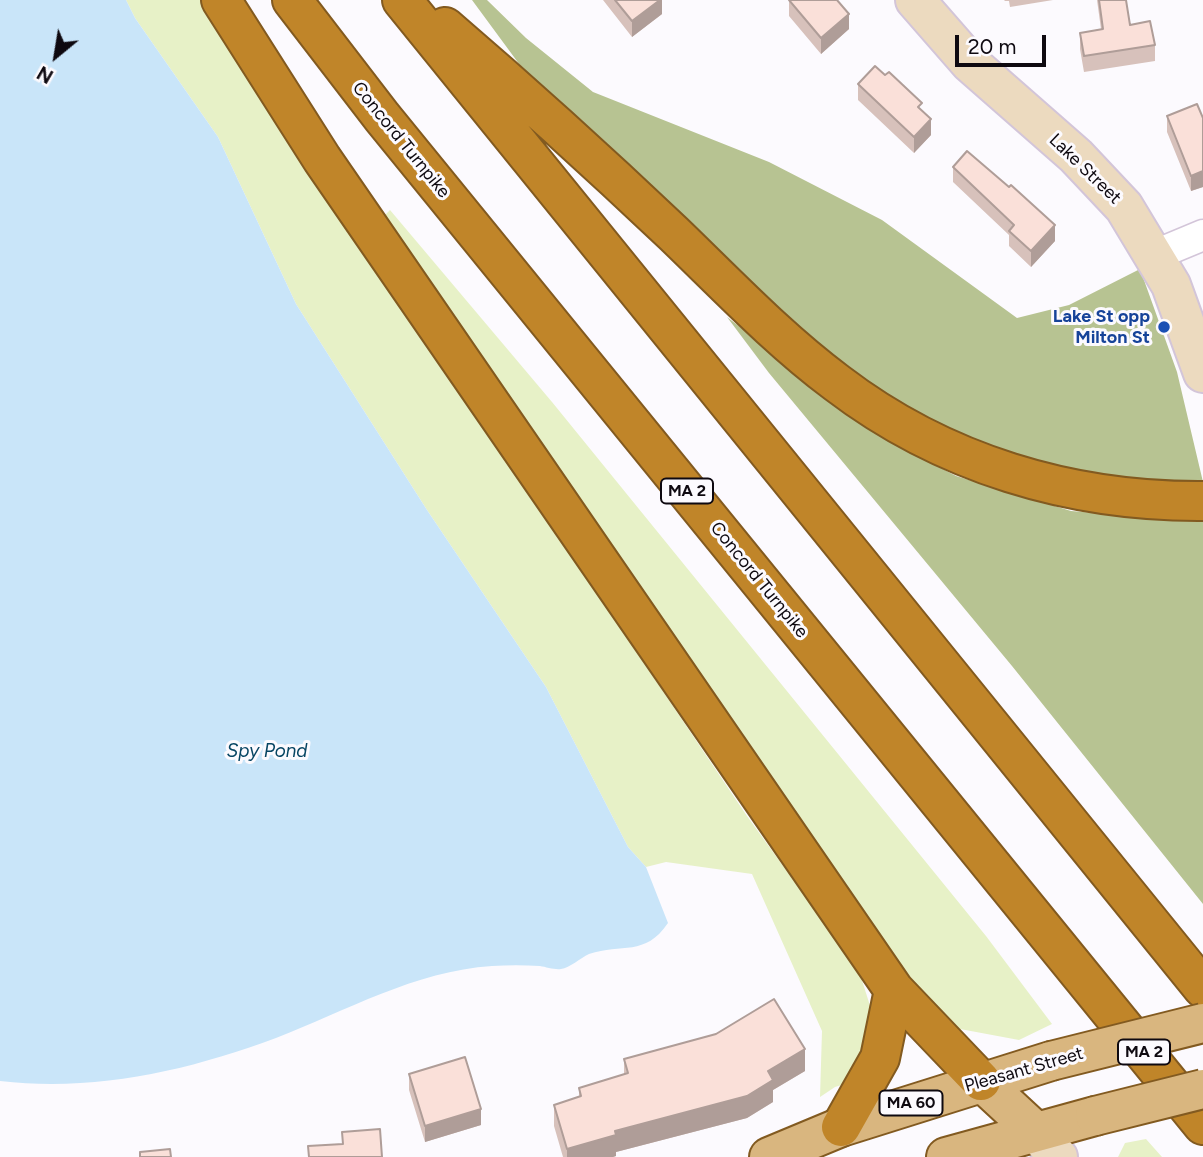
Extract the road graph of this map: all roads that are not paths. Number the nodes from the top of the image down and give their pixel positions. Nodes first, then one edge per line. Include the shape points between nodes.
1 (221, 0) edge
2 (292, 0) edge
3 (402, 0) edge
4 (412, 0) edge
5 (915, 0) edge
6 (1203, 235) edge
7 (1156, 255) junction
8 (1203, 373) edge
9 (1203, 501) edge
10 (1203, 988) edge
11 (894, 990) junction
12 (1203, 1023) edge
13 (981, 1081) junction
14 (1203, 1089) edge
15 (1203, 1125) edge
16 (841, 1126) junction
17 (1047, 1144) edge
18 (769, 1157) edge
19 (947, 1157) edge

1 - 11 highway via 330,170
2 - 15 highway, Concord Turnpike / MA 2 via 382,117
3 - 10 highway
4 - 9 highway via 548,114 800,354 892,421 954,453 1020,477 1109,496
5 - 7 main road, Lake Street via 970,63 1113,193
6 - 7 street
7 - 8 main road, Lake Street via 1185,317
11 - 13 highway
11 - 16 highway via 880,1058
12 - 13 main road, Pleasant Street / MA 60, bridge
13 - 16 main road, Pleasant Street / MA 60
13 - 17 main road
14 - 17 main road, bridge via 1095,1116
16 - 18 main road, Pleasant Street / MA 60
17 - 19 main road

